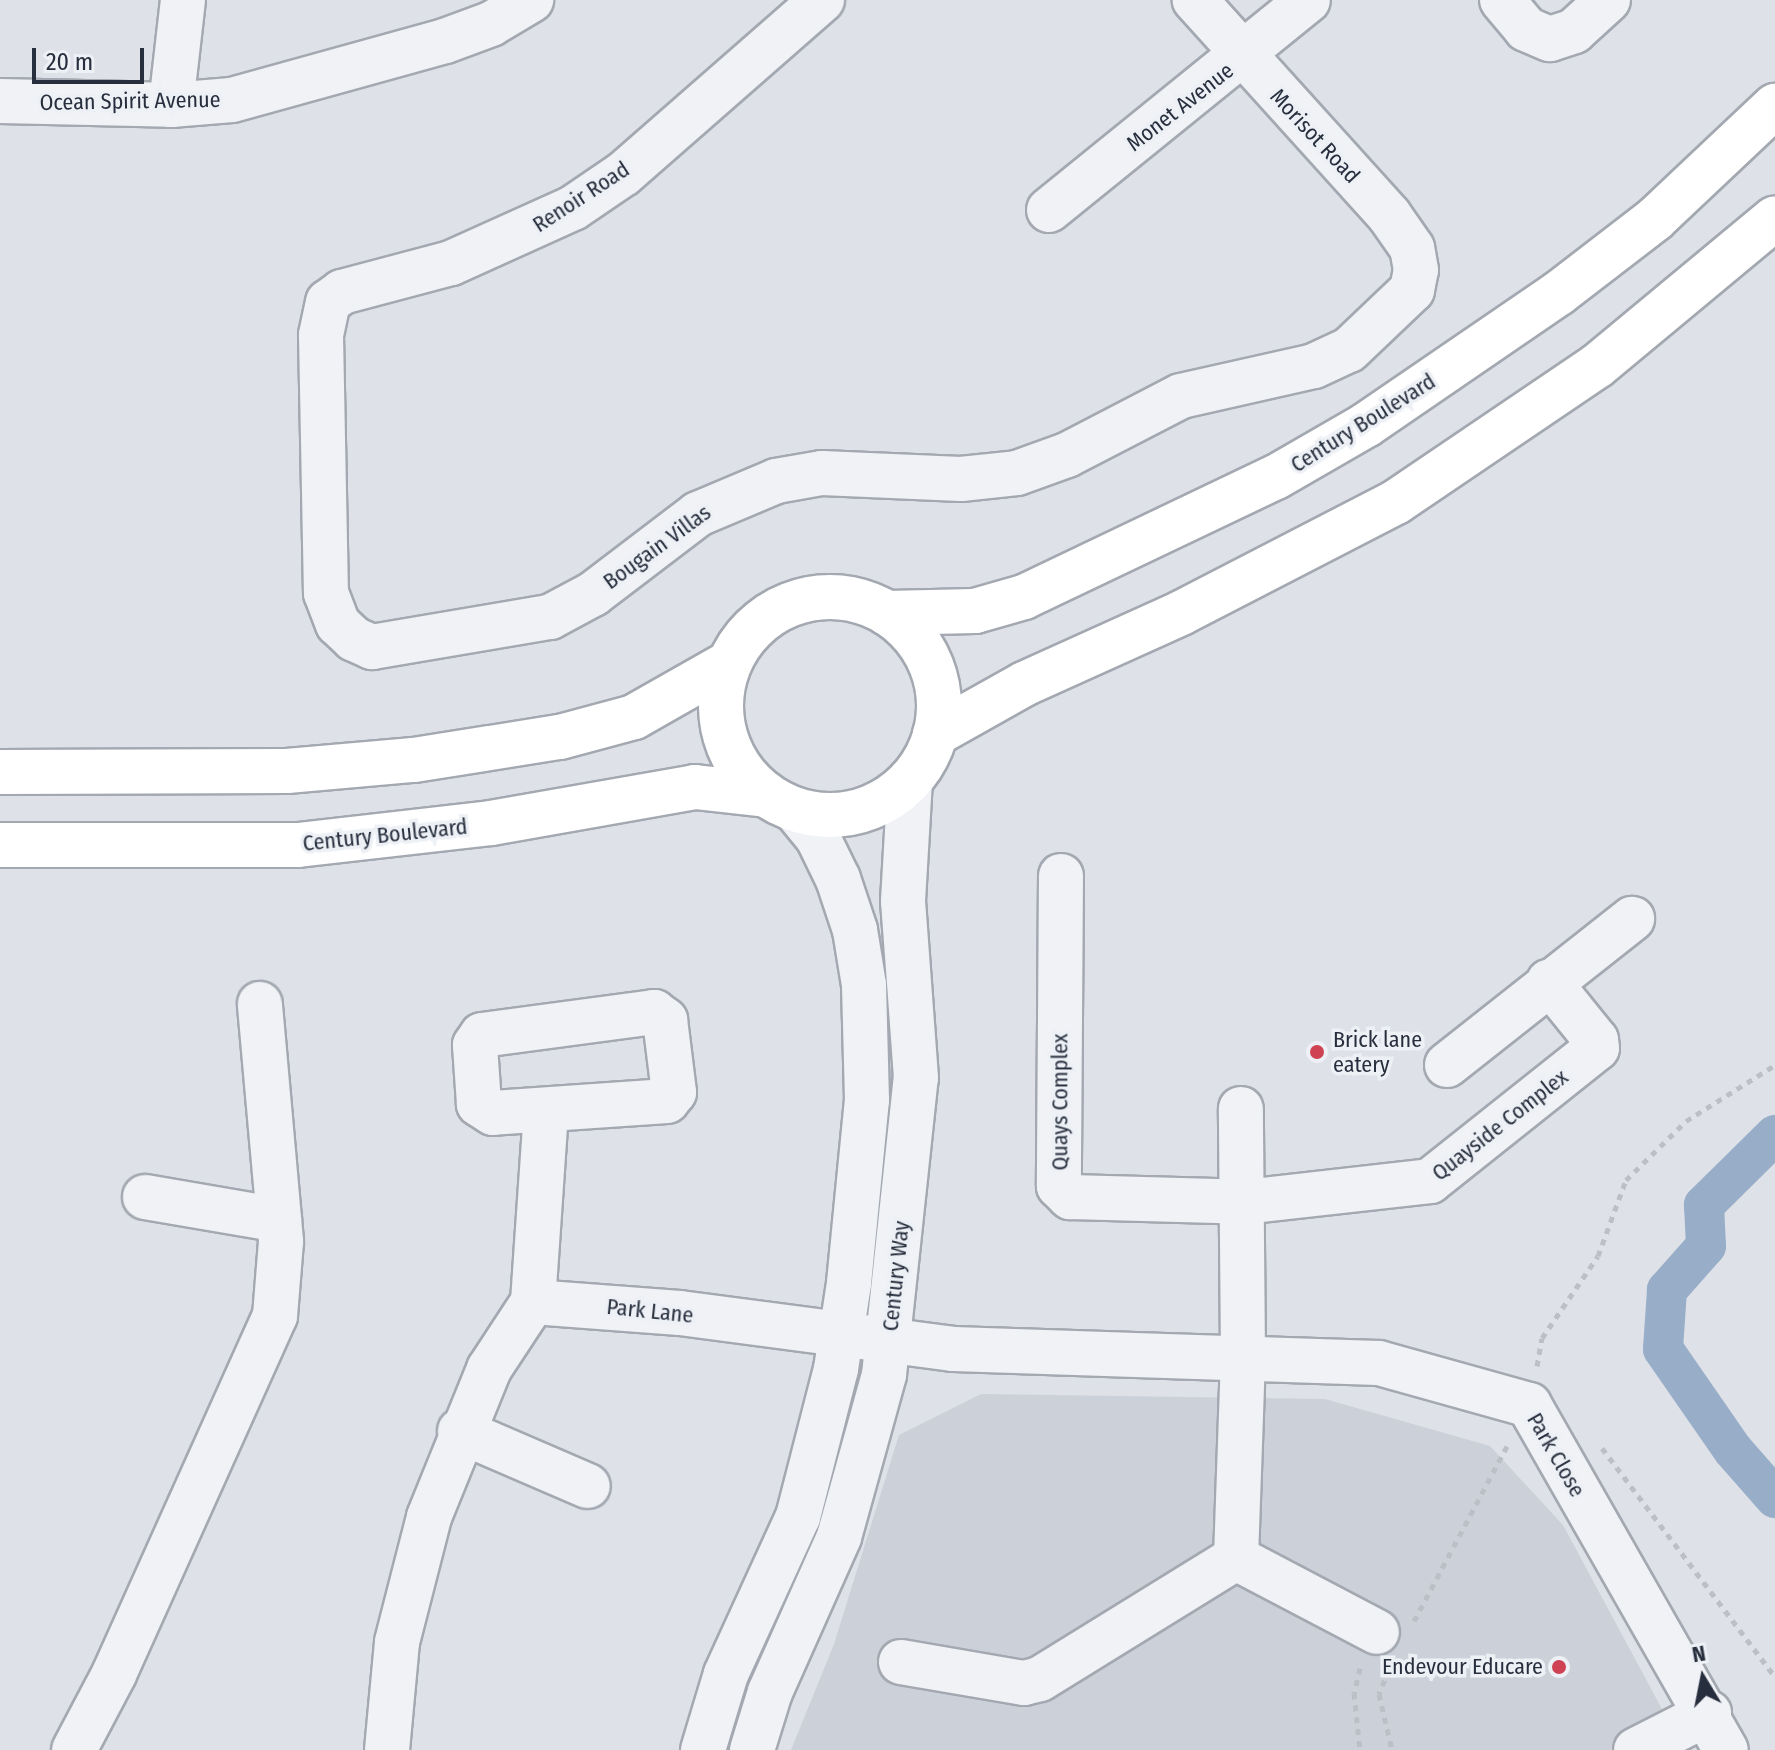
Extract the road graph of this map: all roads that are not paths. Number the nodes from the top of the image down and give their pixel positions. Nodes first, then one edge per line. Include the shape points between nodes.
1 (183, 0) edge
2 (531, 0) edge
3 (822, 0) edge
4 (1195, 0) edge
5 (1308, 0) edge
6 (1502, 0) edge
7 (1608, 0) edge
8 (1243, 57) junction
9 (0, 101) edge
10 (171, 105) junction
11 (1775, 106) edge
12 (1049, 210) dead end
13 (1775, 218) edge
14 (1416, 280) joint
15 (321, 335) joint
16 (887, 613) junction
17 (729, 663) junction
18 (935, 734) junction
19 (0, 772) edge
20 (910, 780) junction
21 (781, 803) junction
22 (0, 845) edge
23 (1061, 876) dead end
24 (1632, 919) dead end
25 (1549, 982) junction
26 (260, 1004) dead end
27 (1447, 1065) dead end
28 (1241, 1109) dead end
29 (546, 1110) dead end
30 (145, 1197) dead end
31 (1244, 1202) junction
32 (279, 1220) junction
33 (533, 1302) junction
34 (842, 1338) junction
35 (888, 1344) junction
36 (1243, 1356) junction
37 (460, 1431) junction
38 (588, 1486) dead end
39 (1236, 1558) junction
40 (1394, 1639) road end
41 (901, 1662) dead end
42 (1717, 1731) edge
43 (74, 1750) edge
44 (387, 1750) edge
45 (703, 1750) edge
46 (752, 1750) edge
47 (1636, 1750) edge

1 - 10 street
2 - 10 street, Ocean Spirit Avenue via 491,24 430,45 232,100
3 - 15 street, Renoir Road via 623,174 573,208 451,263 342,292 328,302
4 - 8 street, Morisot Road
5 - 8 street, Monet Avenue
6 - 7 street via 1526,29 1550,39 1574,31
8 - 12 street, Monet Avenue
8 - 14 street, Morisot Road via 1397,225 1412,248
9 - 10 street, Ocean Spirit Avenue
11 - 16 main road, Century Boulevard via 1655,219 1559,293 1366,425 1276,477 1024,597 975,611
13 - 18 main road via 1597,366 1396,502 1181,613 1024,684
14 - 15 street, Bougain Villas via 1404,302 1330,360 1198,390 1039,467 961,479 822,473 776,481 698,514 573,608 530,621 372,647 338,624 326,593
16 - 17 main road via 840,598 791,604 758,623
16 - 18 main road via 913,637 931,666 939,700
17 - 19 main road via 634,717 560,737 414,760 287,771
17 - 21 main road via 720,705 726,741 744,774
18 - 20 main road
20 - 21 main road via 858,812
20 - 35 street, Century Way via 903,901 916,1078
21 - 22 main road, Century Boulevard via 695,787 491,823 298,845
21 - 34 street, Century Way via 818,838 838,879 855,930 864,985 867,1100
23 - 31 street, Quays Complex via 1061,1191 1070,1197
24 - 25 street
25 - 27 street
25 - 31 street, Quayside Complex via 1597,1048 1430,1181
26 - 32 street
28 - 31 street
29 - 33 street
30 - 32 street
31 - 36 street
32 - 43 street via 275,1316 114,1674
33 - 34 street, Park Lane via 680,1313
33 - 37 street via 502,1344
34 - 35 street, Park Lane
34 - 45 street, Century Way via 798,1517 726,1674
35 - 36 street, Park Lane
35 - 46 street, Century Way via 839,1537 770,1692
36 - 39 street
36 - 42 street, Park Close via 1379,1363 1529,1405
37 - 38 street
37 - 44 street via 408,1589
39 - 40 street
39 - 41 street via 1040,1679 1024,1683
42 - 47 street, Park Close

